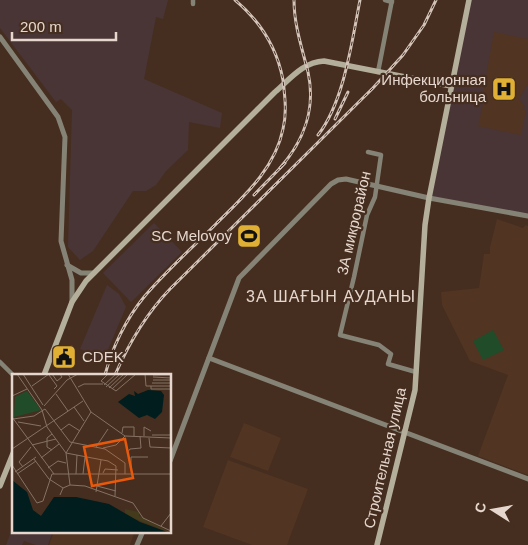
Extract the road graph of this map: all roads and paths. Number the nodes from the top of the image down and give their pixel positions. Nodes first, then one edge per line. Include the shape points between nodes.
1 (385, 0) edge
2 (468, 0) edge
3 (392, 1) edge
4 (0, 37) edge
5 (378, 72) junction
6 (451, 86) junction
7 (368, 152) dead end
8 (377, 186) junction
9 (429, 198) junction
10 (528, 216) edge
11 (68, 265) junction
12 (94, 273) junction
13 (72, 302) junction
14 (209, 358) junction
15 (0, 362) edge
16 (416, 372) junction
17 (12, 374) edge
18 (44, 374) edge
19 (406, 433) junction
20 (12, 456) edge
21 (171, 458) edge
22 (528, 479) edge
23 (0, 486) edge
24 (142, 532) edge
25 (137, 545) edge
26 (377, 545) edge

1 - 3 street
2 - 6 main road, Строительная улица
3 - 5 street
4 - 11 street via 58,117 66,136 61,231 62,250
5 - 6 main road
5 - 12 main road via 324,61 306,65
6 - 9 main road, Строительная улица
7 - 8 street, 3А микрорайон via 381,155
8 - 9 street
8 - 14 street via 346,179 331,184 245,271 239,278
8 - 16 street, 3А микрорайон via 367,215 340,335 379,345 391,354 388,364
9 - 10 street
9 - 16 main road, Строительная улица
11 - 12 street via 81,273
11 - 13 street via 73,287
12 - 13 main road
13 - 18 main road
14 - 19 street
14 - 21 street
15 - 17 street
16 - 19 main road, Строительная улица
19 - 22 street
19 - 26 main road, Строительная улица
20 - 23 main road
24 - 25 street

